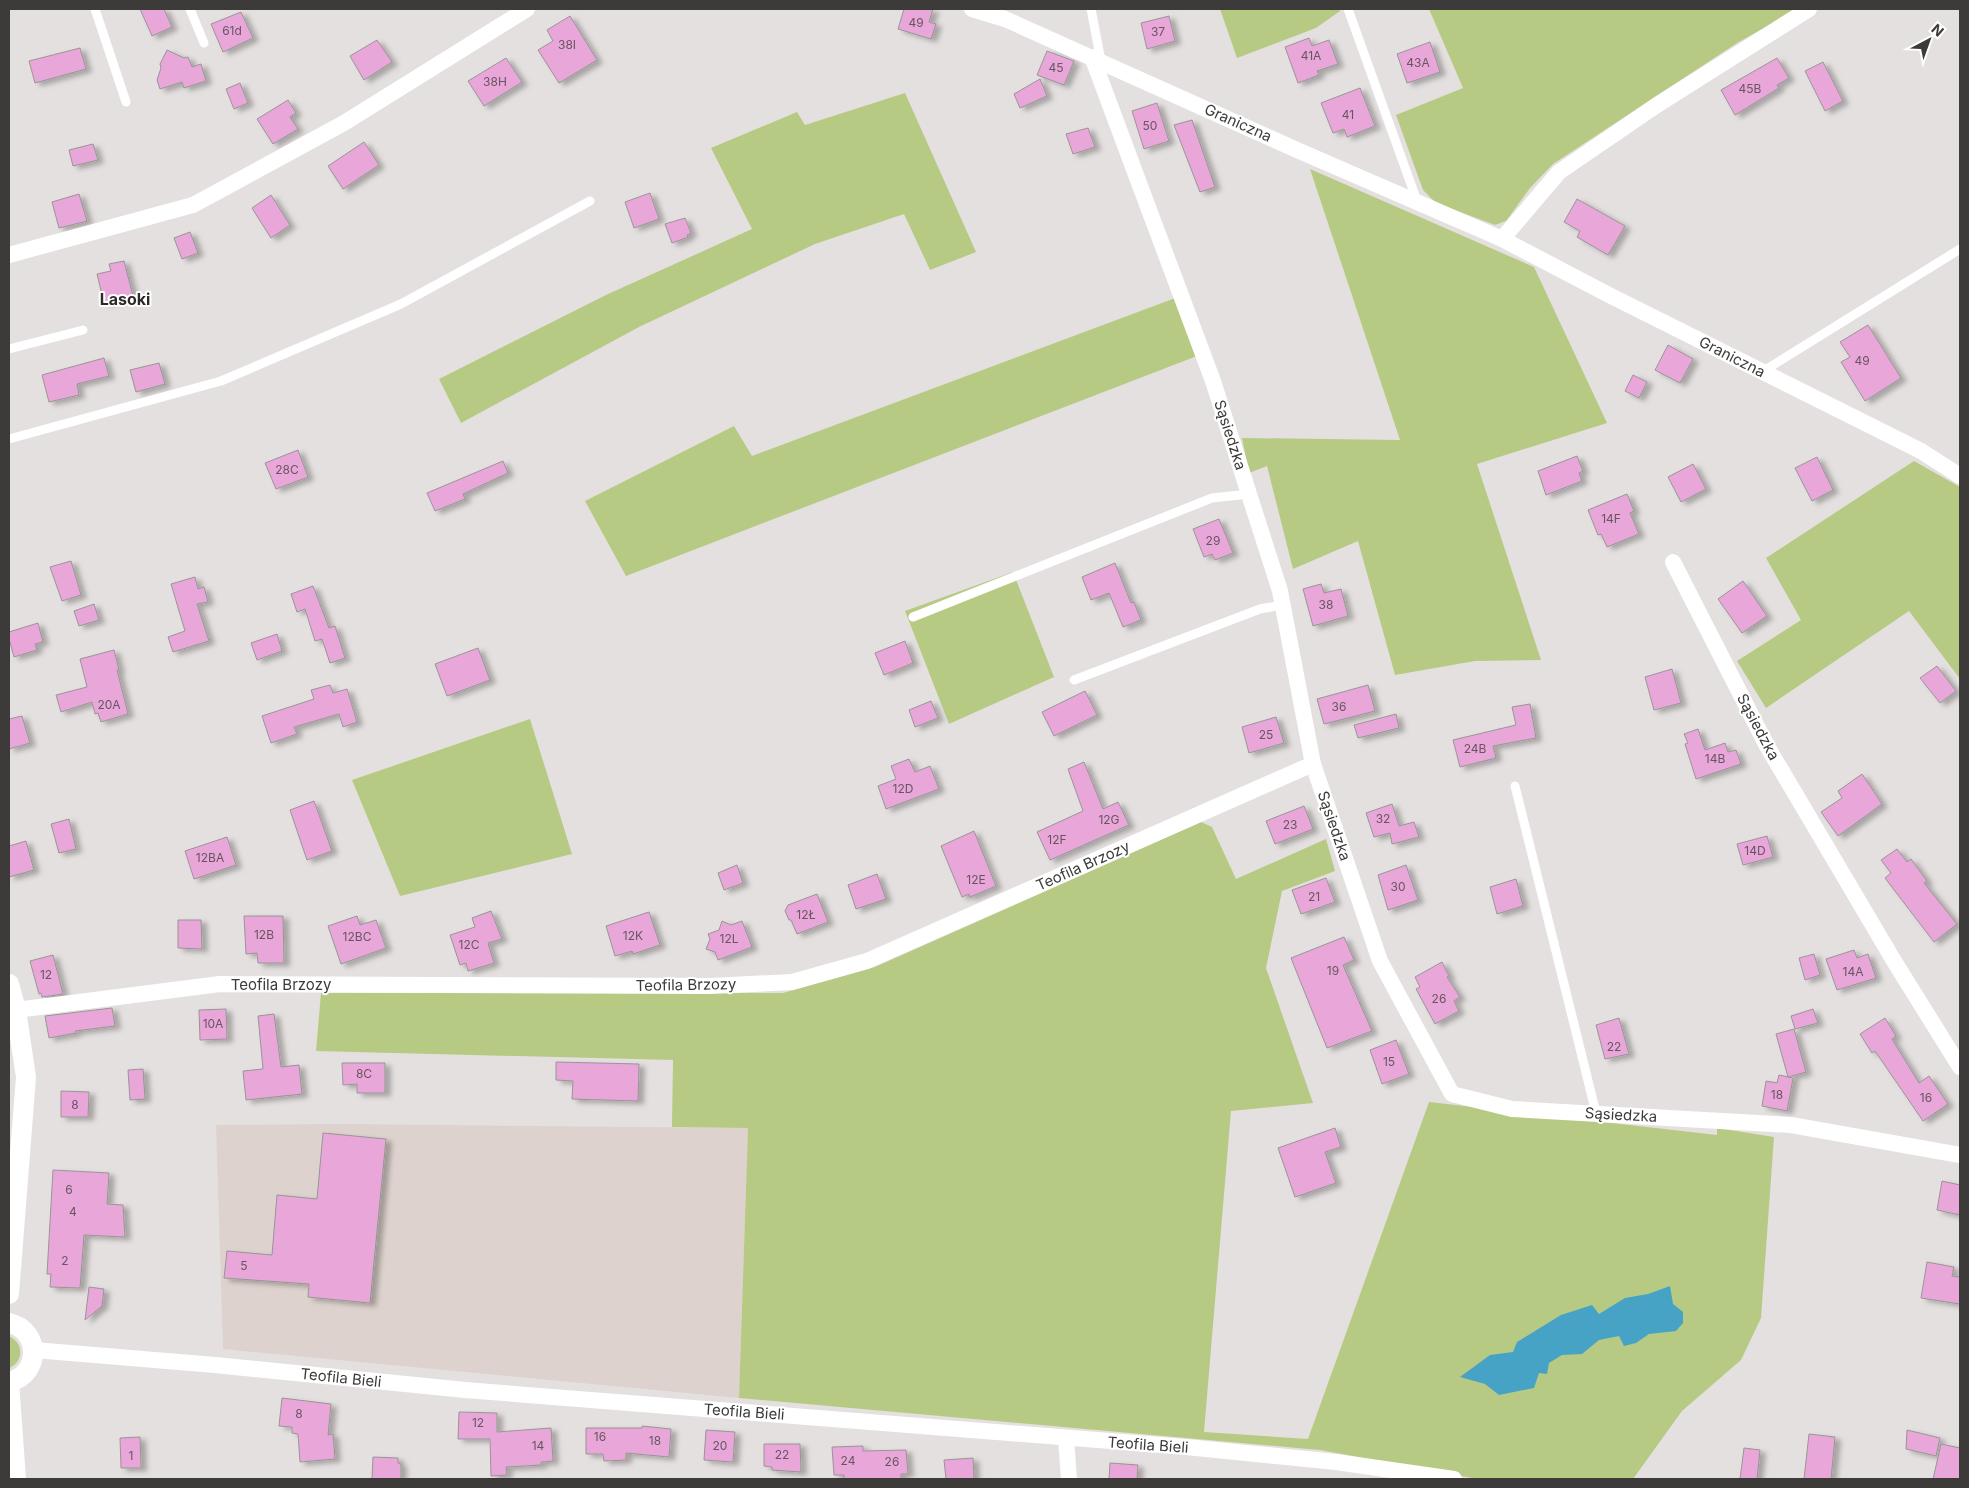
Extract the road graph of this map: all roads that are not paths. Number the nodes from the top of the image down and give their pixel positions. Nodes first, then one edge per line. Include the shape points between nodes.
1 (95, 9) edge
2 (190, 9) edge
3 (527, 9) edge
4 (972, 9) edge
5 (1091, 9) edge
6 (1348, 9) edge
7 (1809, 9) edge
8 (1004, 14) edge
9 (204, 43) dead end
10 (1097, 59) junction
11 (126, 102) dead end
12 (590, 201) dead end
13 (1417, 202) junction
14 (1502, 239) junction
15 (1960, 249) edge
16 (9, 255) edge
17 (83, 330) dead end
18 (9, 349) edge
19 (1762, 372) junction
20 (9, 439) edge
21 (1960, 476) edge
22 (1249, 494) junction
23 (1673, 562) dead end
24 (1283, 606) junction
25 (913, 617) dead end
26 (1074, 680) dead end
27 (1313, 764) junction
28 (1514, 786) dead end
29 (9, 984) edge
30 (16, 1010) junction
31 (1960, 1067) edge
32 (1596, 1113) junction
33 (1960, 1155) edge
34 (9, 1294) edge
35 (9, 1323) edge
36 (34, 1350) junction
37 (9, 1382) edge
38 (1066, 1439) junction
39 (16, 1479) edge
40 (1069, 1479) edge
41 (1454, 1479) edge

1 - 11 lane
2 - 9 lane
3 - 16 street via 344,123 193,205
4 - 8 street, Graniczna
5 - 10 lane
6 - 13 lane
7 - 14 street via 1657,105 1559,172
8 - 10 street, Graniczna
10 - 13 street, Graniczna
10 - 22 street, Sąsiedzka via 1213,381
12 - 20 lane via 401,304 221,381
13 - 14 street, Graniczna
14 - 19 street, Graniczna
15 - 19 lane
17 - 18 lane
19 - 21 street, Graniczna via 1920,451
22 - 24 street, Sąsiedzka
22 - 25 lane via 1212,498
23 - 31 street, Sąsiedzka via 1767,746
24 - 26 lane via 1260,608
24 - 27 street, Sąsiedzka
27 - 30 street, Teofila Brzozy via 867,961 792,982 710,986 220,984
27 - 32 street, Sąsiedzka via 1380,961 1452,1094 1512,1109
28 - 32 lane
29 - 30 street
30 - 34 street via 26,1077
32 - 33 street, Sąsiedzka via 1791,1125
35 - 36 street via 27,1333
36 - 37 street via 27,1371
36 - 38 street, Teofila Bieli via 464,1390
37 - 39 street
38 - 40 street
38 - 41 street, Teofila Bieli via 1336,1462

